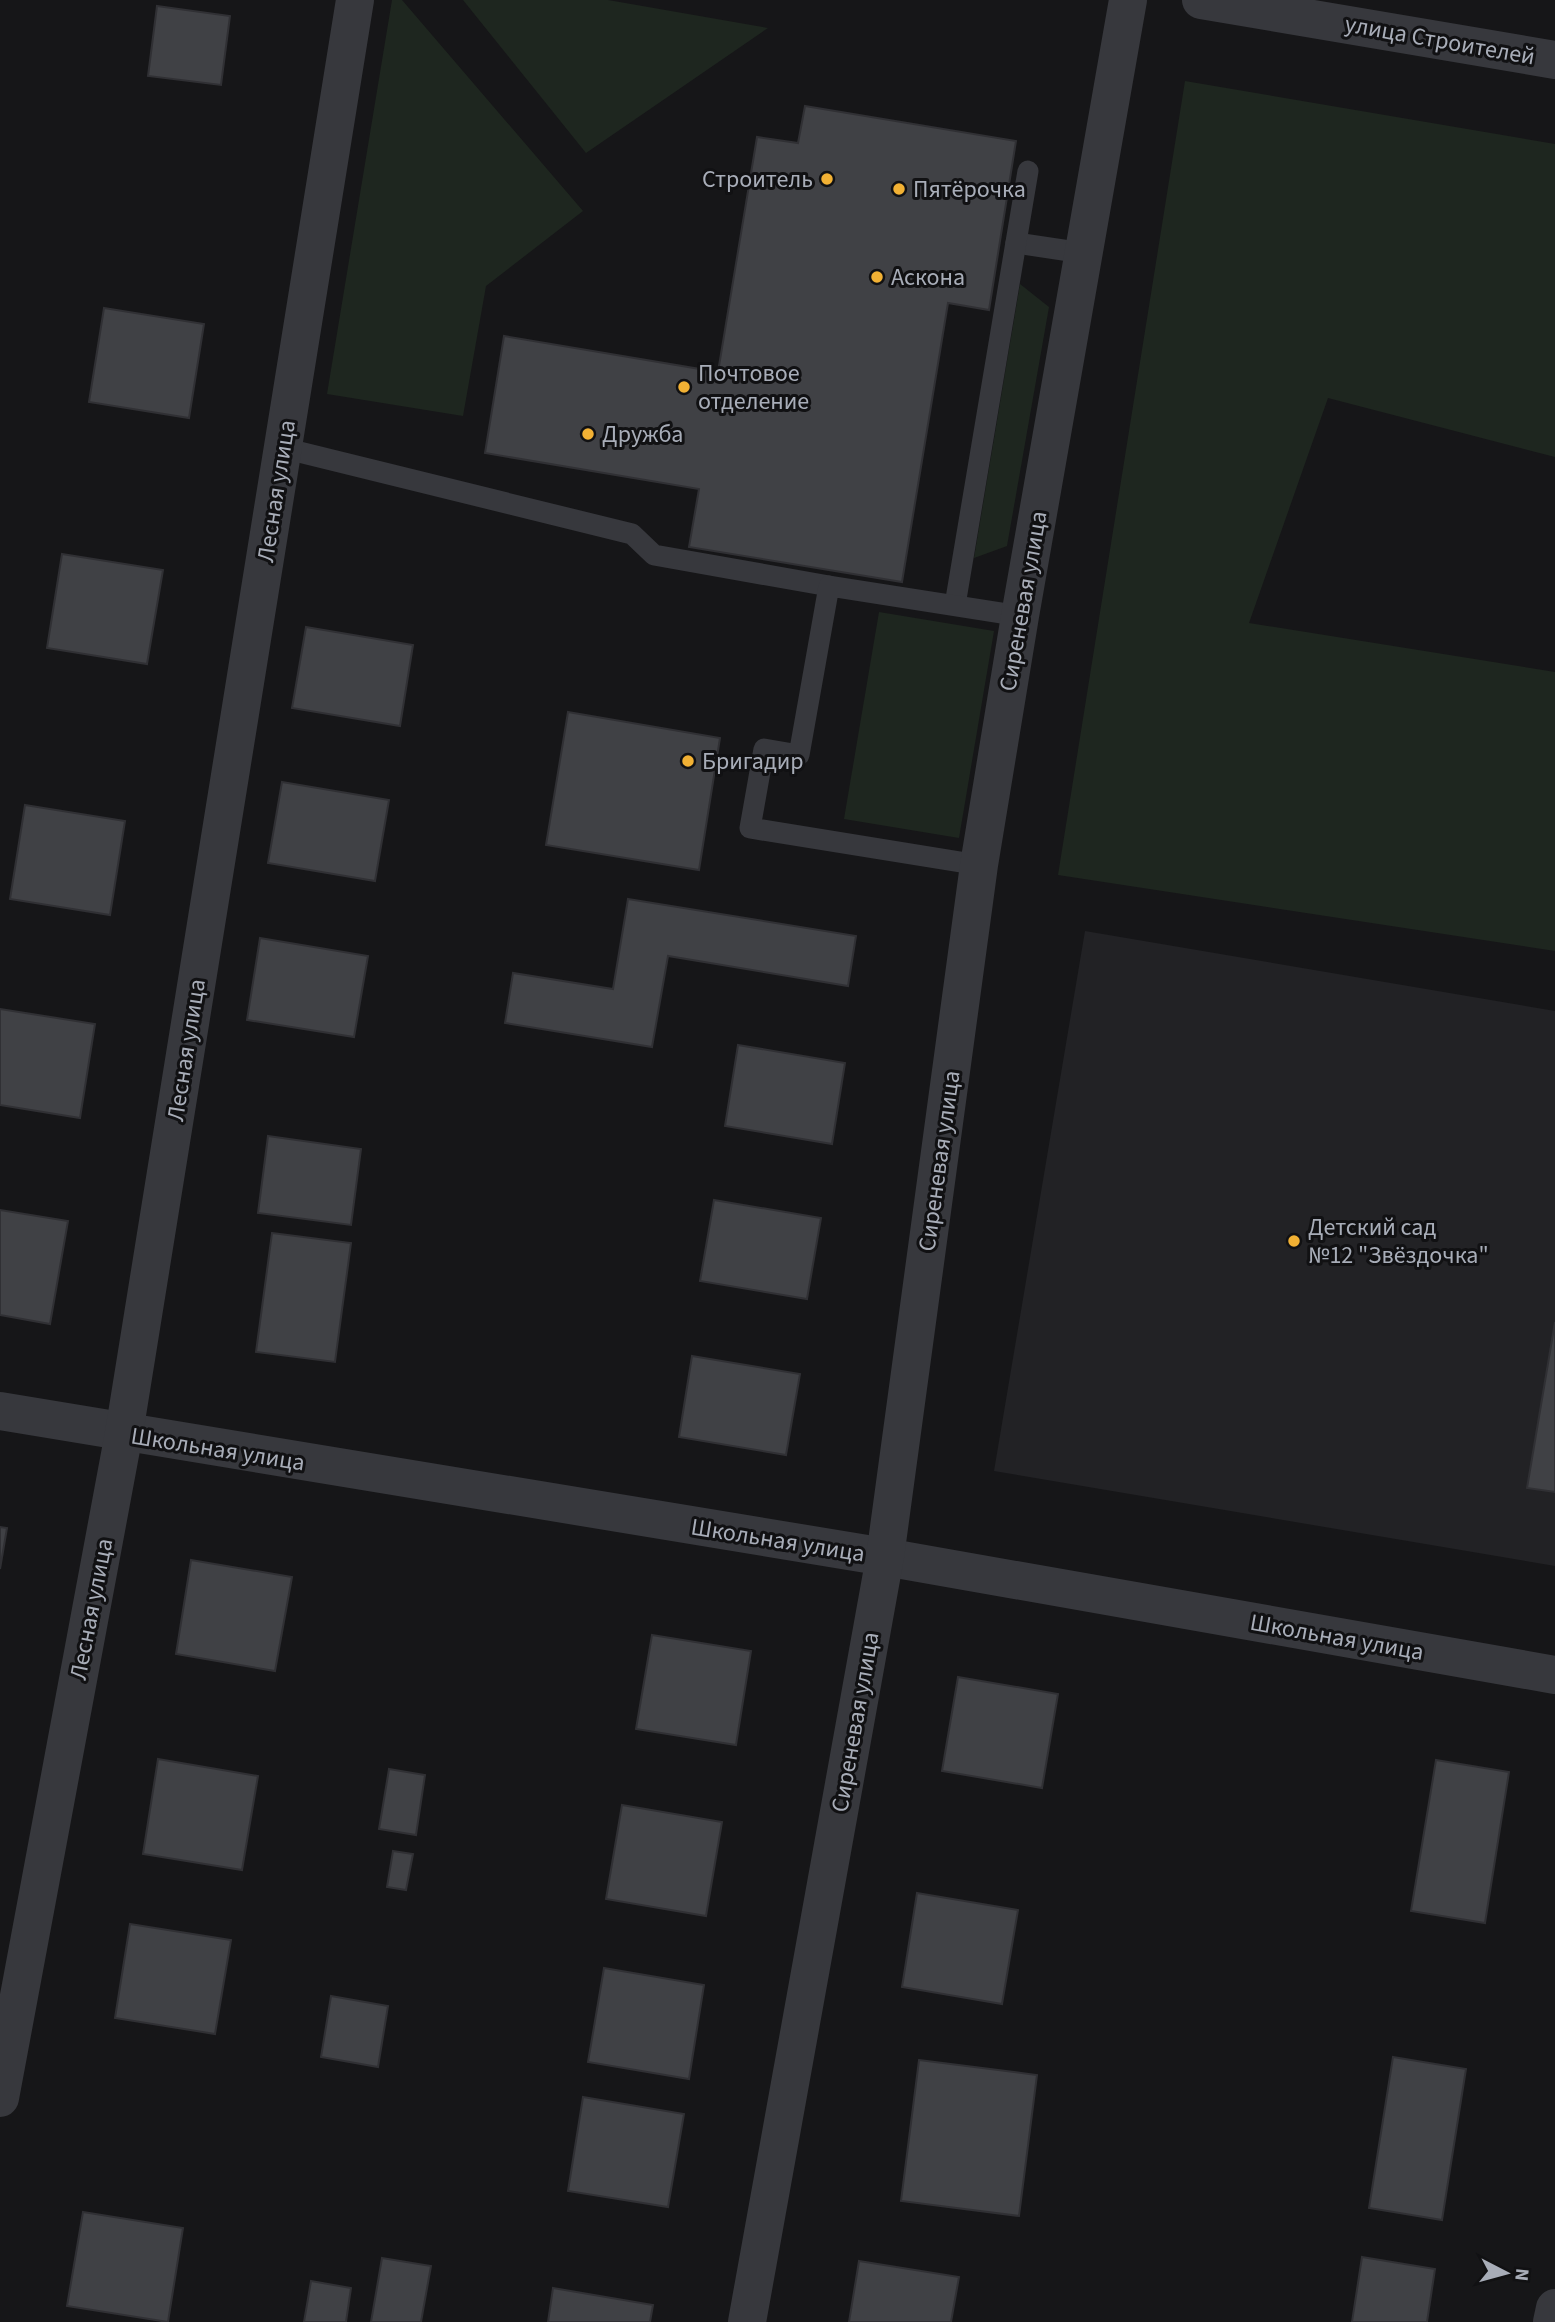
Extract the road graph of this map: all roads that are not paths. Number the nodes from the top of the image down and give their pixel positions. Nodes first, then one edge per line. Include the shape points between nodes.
1 (355, 0) edge
2 (1128, 0) edge
3 (1201, 0) edge
4 (1555, 60) edge
5 (1028, 171) dead end
6 (1016, 243) junction
7 (1083, 253) junction
8 (283, 448) junction
9 (829, 586) junction
10 (955, 605) junction
11 (1020, 615) junction
12 (979, 865) junction
13 (0, 1411) edge
14 (124, 1433) junction
15 (885, 1557) junction
16 (1555, 1675) edge
17 (0, 2098) edge
18 (1555, 2308) edge
19 (747, 2322) edge
20 (1552, 2322) edge

1 - 8 street, Лесная улица
2 - 7 street, Сиреневая улица
3 - 4 street, улица Строителей
5 - 6 lane
6 - 7 lane
6 - 10 lane
7 - 11 street, Сиреневая улица
8 - 9 lane via 632,534 654,555
8 - 14 street, Лесная улица
9 - 10 lane
9 - 12 lane via 799,755 764,749 750,828
10 - 11 lane
11 - 12 street, Сиреневая улица
12 - 15 street, Сиреневая улица
13 - 14 street, Школьная улица
14 - 15 street, Школьная улица
14 - 17 street, Лесная улица
15 - 16 street, Школьная улица
15 - 19 street, Сиреневая улица
18 - 20 street

